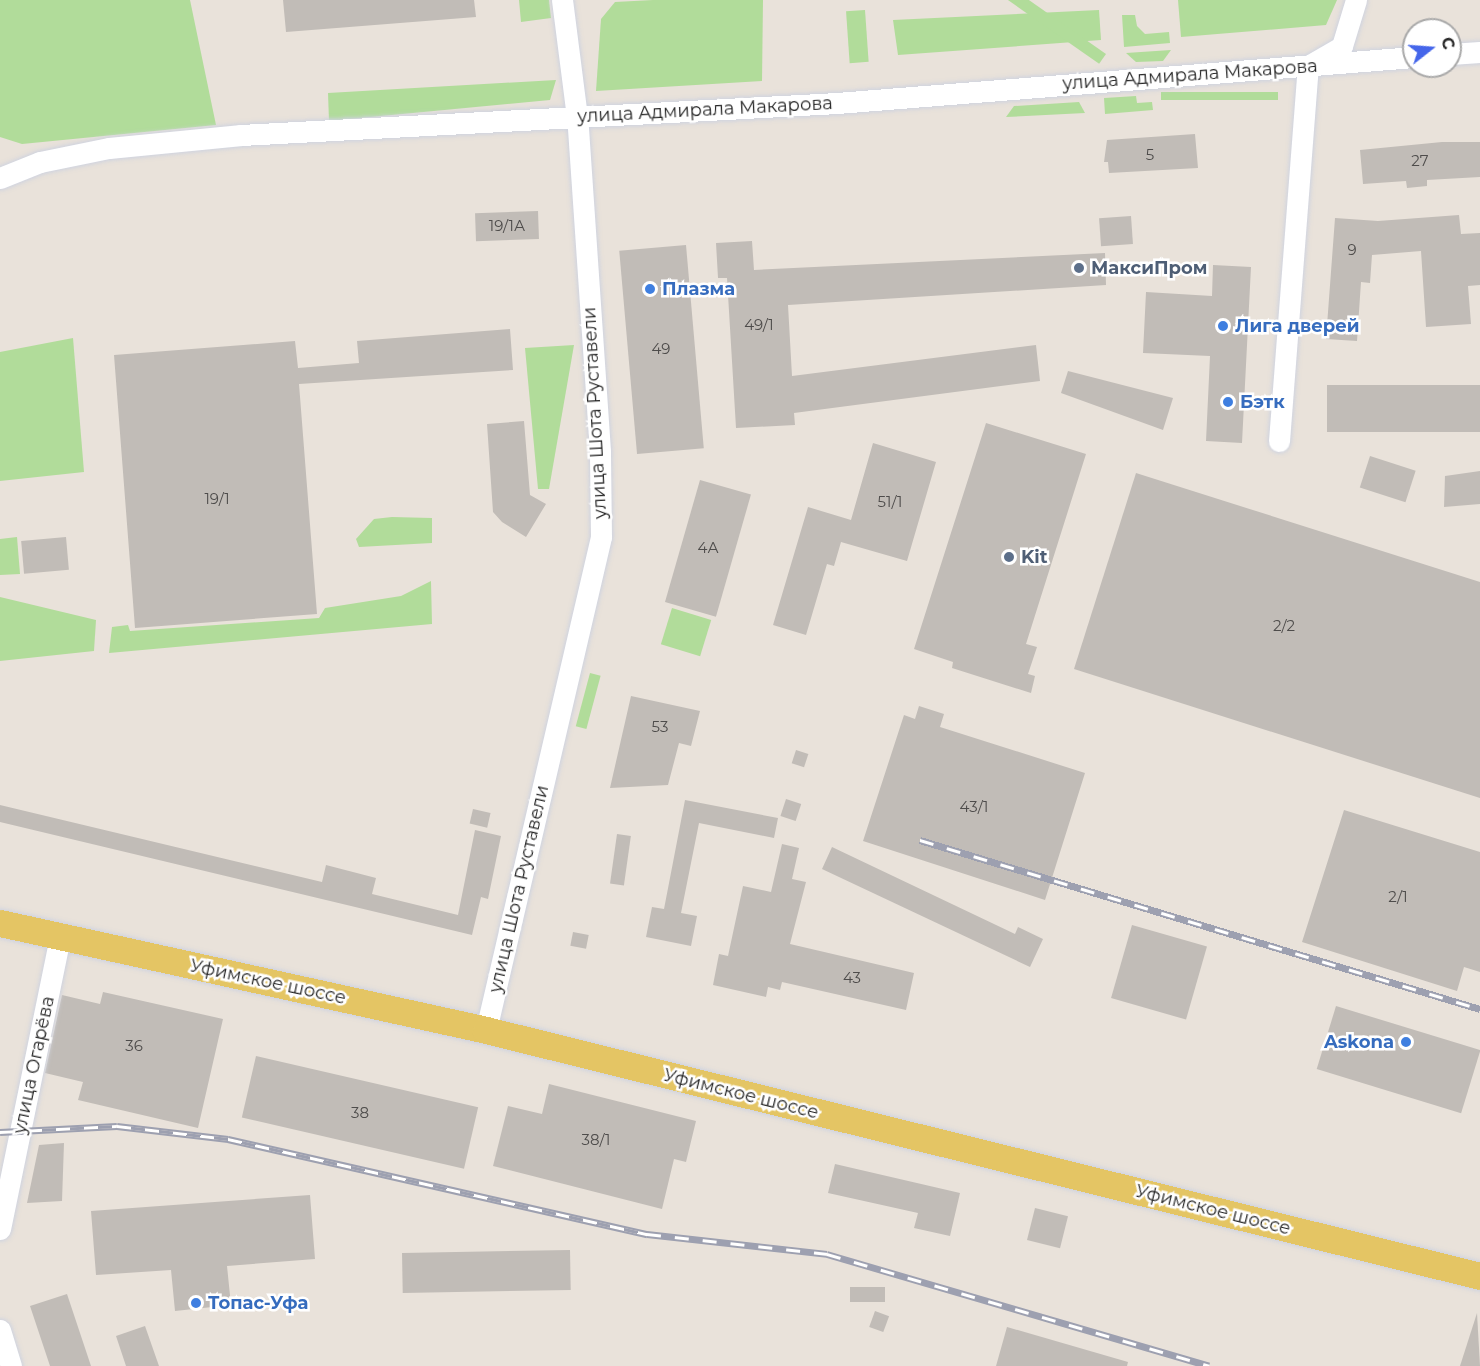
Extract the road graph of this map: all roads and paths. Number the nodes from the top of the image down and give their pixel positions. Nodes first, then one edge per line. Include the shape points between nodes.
1 (562, 0) edge
2 (1356, 0) edge
3 (1480, 52) edge
4 (1462, 53) edge
5 (1402, 58) edge
6 (1308, 66) junction
7 (577, 117) junction
8 (0, 178) edge
9 (1280, 441) dead end
10 (0, 923) edge
11 (60, 937) junction
12 (486, 1029) junction
13 (0, 1228) edge
14 (1480, 1276) edge
15 (0, 1330) edge
16 (11, 1366) edge

1 - 7 street, улица Шота Руставели
2 - 6 street via 1342,46
3 - 4 street
5 - 6 street, улица Адмирала Макарова
6 - 7 street, улица Адмирала Макарова via 837,103
6 - 9 street
7 - 8 street, улица Адмирала Макарова via 241,135 109,148 40,162
7 - 12 street, улица Шота Руставели via 600,452 601,537
10 - 11 main road, Уфимское шоссе
11 - 12 main road, Уфимское шоссе
11 - 13 street, улица Огарёва
12 - 14 main road, Уфимское шоссе
15 - 16 street

